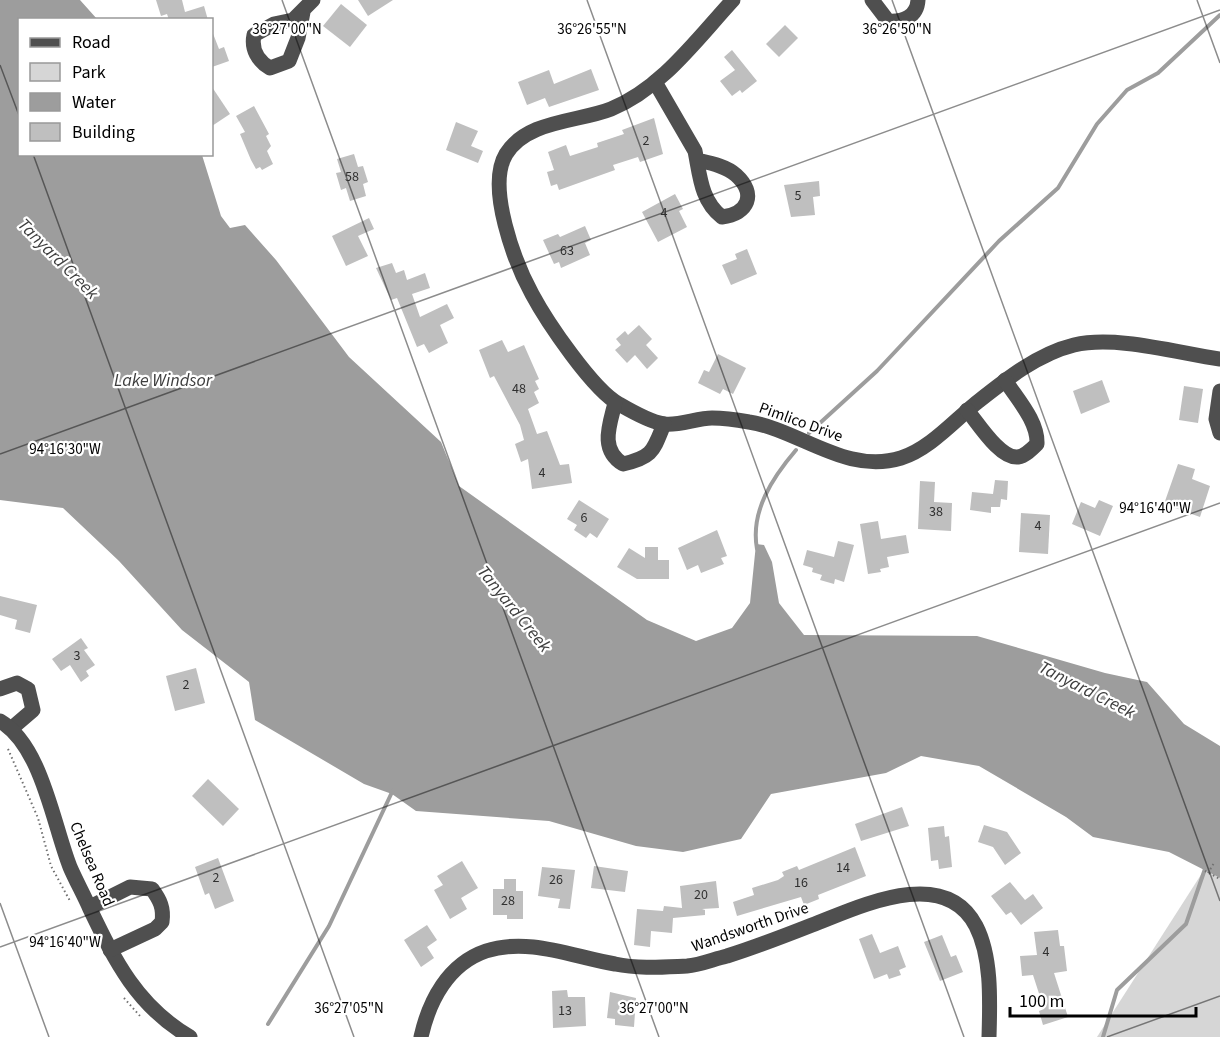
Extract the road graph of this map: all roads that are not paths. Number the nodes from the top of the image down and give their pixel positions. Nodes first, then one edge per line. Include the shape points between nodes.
1 (313, 0) edge
2 (734, 0) edge
3 (872, 0) edge
4 (918, 0) edge
5 (303, 12) dead end
6 (656, 82) junction
7 (697, 160) dead end
8 (1220, 359) edge
9 (1005, 380) junction
10 (1220, 391) edge
11 (615, 403) junction
12 (967, 410) junction
13 (664, 424) junction
14 (1220, 433) edge
15 (0, 689) edge
16 (6, 724) edge
17 (90, 907) junction
18 (110, 950) junction
19 (190, 1037) edge
20 (421, 1037) edge
21 (988, 1037) edge

1 - 5 street
2 - 6 street
3 - 4 street via 888,21 902,22 918,7
6 - 7 street
6 - 11 street via 633,99 608,110 569,119 518,141 506,155 500,171 498,189 511,245 532,294 577,361
8 - 9 street, Pimlico Drive via 1106,343 1075,345 1046,356
9 - 12 street, Pimlico Drive
9 - 12 street via 1038,435 1037,444 1029,452 1019,457 1001,452
10 - 14 street via 1216,419
11 - 13 street
11 - 13 street via 607,435 615,459 623,464 645,459
12 - 13 street, Pimlico Drive via 925,446 881,462 848,459 752,422 712,418
15 - 16 street via 17,683 28,688 33,699 33,710
16 - 17 street, Chelsea Road via 27,750 39,776 71,868
17 - 18 street, Chelsea Road
17 - 18 street via 130,887 152,889 159,899 162,922
18 - 19 street, Chelsea Road via 128,981 153,1010
20 - 21 street, Wandsworth Drive via 427,1011 443,984 458,965 486,951 525,946 648,968 691,966 754,948 873,900 910,894 940,896 960,907 975,924 984,948 990,1009

